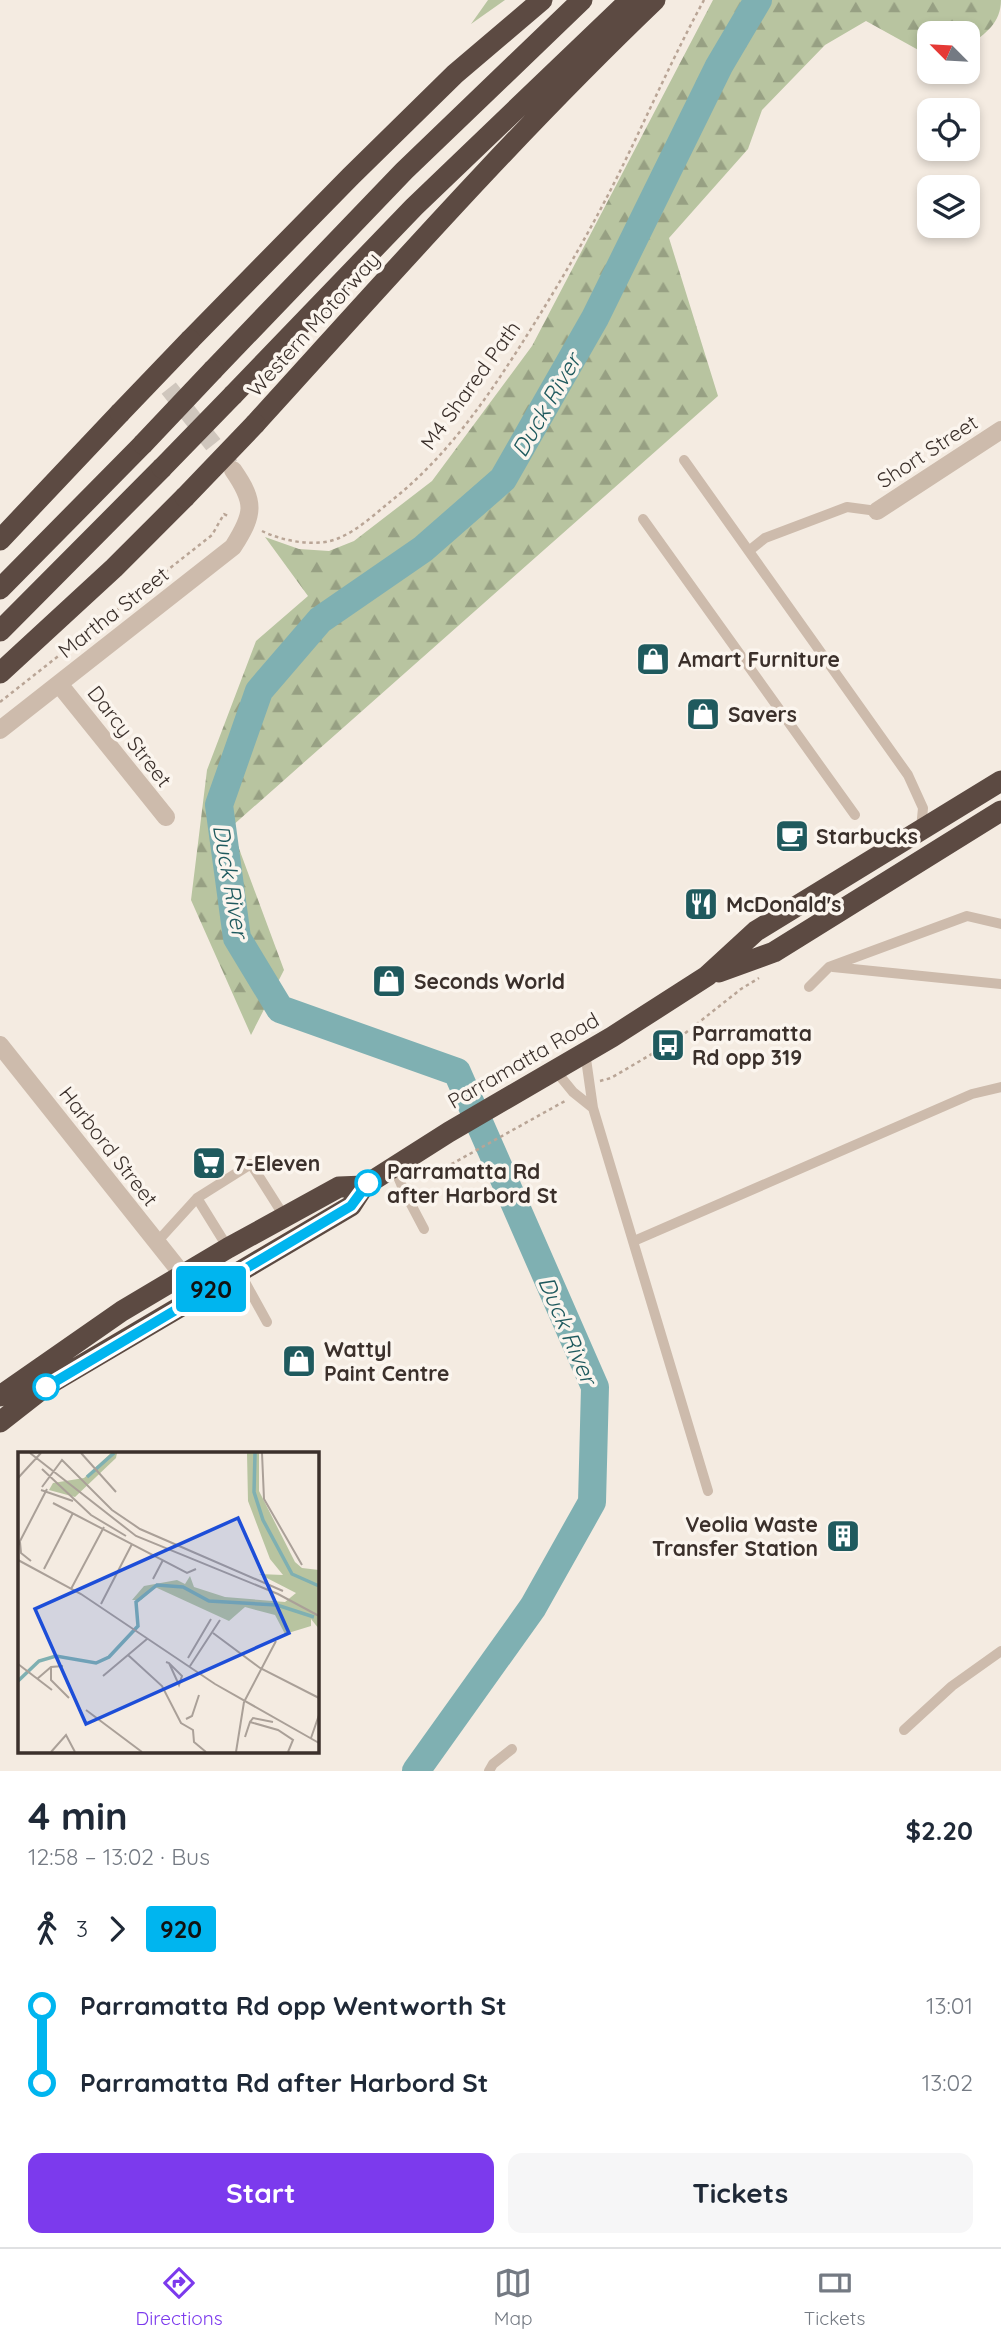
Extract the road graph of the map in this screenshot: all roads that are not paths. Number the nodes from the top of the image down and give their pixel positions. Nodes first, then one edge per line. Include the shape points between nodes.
1 (542, 0) edge
2 (582, 0) edge
3 (630, 0) edge
4 (655, 0) edge
5 (1001, 430) edge
6 (684, 460) dead end
7 (233, 470) tunnel mouth
8 (877, 511) joint
9 (643, 519) dead end
10 (0, 540) edge
11 (750, 550) junction
12 (0, 589) edge
13 (0, 631) edge
14 (0, 673) edge
15 (59, 684) junction
16 (0, 730) edge
17 (1001, 781) edge
18 (1001, 811) edge
19 (855, 815) dead end
20 (166, 817) dead end
21 (921, 829) junction
22 (1001, 924) edge
23 (829, 967) junction
24 (707, 976) junction
25 (1001, 984) edge
26 (809, 987) dead end
27 (0, 1045) edge
28 (585, 1052) junction
29 (555, 1070) junction
30 (1001, 1087) edge
31 (593, 1108) junction
32 (394, 1167) junction
33 (364, 1186) junction
34 (197, 1198) junction
35 (284, 1216) junction
36 (424, 1229) dead end
37 (634, 1241) junction
38 (157, 1242) junction
39 (228, 1248) junction
40 (240, 1273) junction
41 (183, 1275) junction
42 (267, 1322) dead end
43 (0, 1396) edge
44 (0, 1422) edge
45 (709, 1491) dead end
46 (1001, 1651) edge
47 (904, 1730) dead end
48 (512, 1749) dead end
49 (489, 1771) edge

1 - 10 highway, bridge via 455,74 351,176
2 - 12 highway, Western Motorway, bridge via 404,170
3 - 13 highway, Western Motorway, bridge via 414,207
4 - 14 highway, Western Motorway, bridge via 577,75 185,497
5 - 8 street, Short Street
6 - 11 lane
7 - 15 street, Martha Street via 250,497 246,524 233,547
8 - 11 lane via 847,507 765,538
9 - 19 lane
11 - 21 lane via 908,775 923,808
15 - 16 street, Martha Street
15 - 20 street, Darcy Street
17 - 21 highway, Parramatta Road
18 - 24 highway, Parramatta Road via 774,951
21 - 24 highway, Parramatta Road via 756,931
22 - 23 lane via 967,916
23 - 25 lane
23 - 26 lane
24 - 28 highway, Parramatta Road
27 - 38 street, Harbord Street
28 - 29 highway, Parramatta Road
28 - 31 lane
29 - 31 lane
29 - 32 highway, Parramatta Road
30 - 37 lane via 972,1094
31 - 37 lane
32 - 33 highway, Parramatta Road
32 - 36 lane
33 - 35 highway, Parramatta Road via 339,1187
33 - 40 highway, Parramatta Road via 351,1206
34 - 35 lane via 251,1164
34 - 38 lane
34 - 39 lane
35 - 39 highway, Parramatta Road
37 - 45 lane
38 - 41 street, Harbord Street
39 - 41 highway, Parramatta Road
40 - 42 lane
40 - 44 highway, Parramatta Road via 46,1387
41 - 43 highway, Parramatta Road via 122,1311
46 - 47 lane via 951,1686
48 - 49 lane

